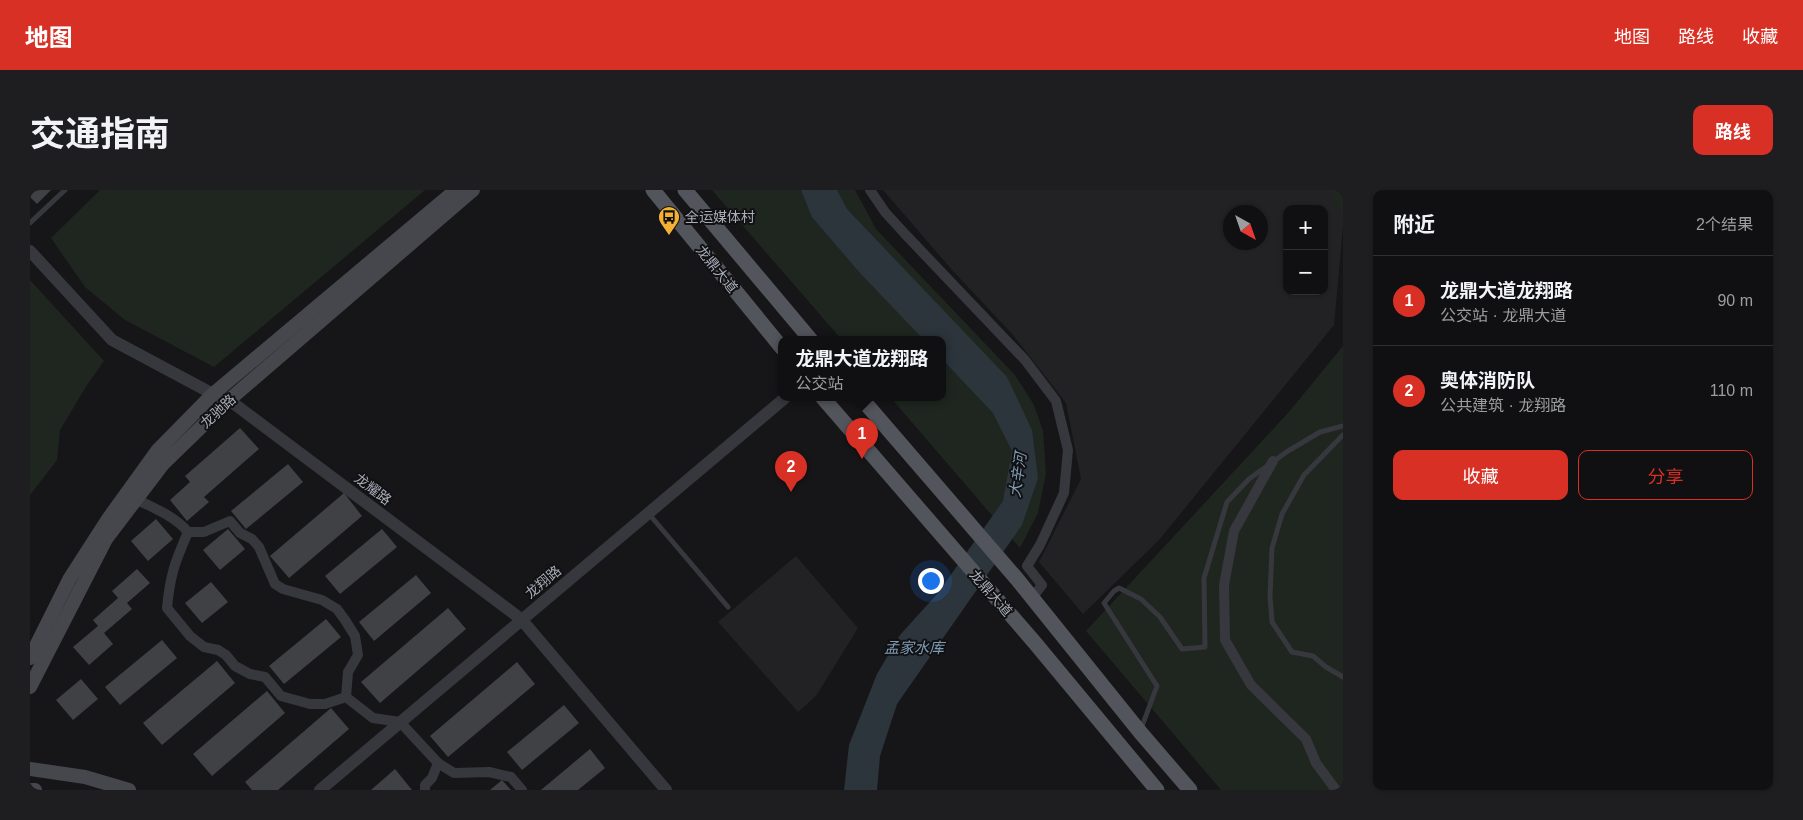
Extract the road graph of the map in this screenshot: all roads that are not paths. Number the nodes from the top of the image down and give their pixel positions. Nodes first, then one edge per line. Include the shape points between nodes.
1 (65, 190) edge
2 (456, 190) edge
3 (473, 190) edge
4 (653, 190) edge
5 (685, 190) edge
6 (870, 190) edge
7 (30, 223) edge
8 (30, 251) edge
9 (808, 336) edge
10 (778, 343) edge
11 (213, 394) junction
12 (229, 400) junction
13 (781, 401) edge
14 (826, 401) edge
15 (864, 401) edge
16 (1343, 426) edge
17 (1343, 435) edge
18 (1273, 462) junction
19 (136, 499) junction
20 (648, 513) junction
21 (188, 532) junction
22 (1032, 598) junction
23 (728, 607) dead end
24 (521, 619) junction
25 (30, 658) edge
26 (1343, 677) edge
27 (30, 687) edge
28 (346, 697) junction
29 (400, 722) junction
30 (1140, 732) junction
31 (438, 763) junction
32 (30, 769) edge
33 (30, 790) edge
34 (34, 790) edge
35 (129, 790) edge
36 (320, 790) edge
37 (425, 790) edge
38 (522, 790) edge
39 (666, 790) edge
40 (1157, 790) edge
41 (1190, 790) edge
42 (1336, 790) edge

1 - 7 lane
2 - 11 main road, 龙驰路
3 - 12 main road, 龙驰路
4 - 10 main road, 龙鼎大道
5 - 9 main road, 龙鼎大道
6 - 22 street via 885,212 1024,360 1056,401 1068,450 1064,493 1027,566 1042,585
8 - 11 street, 龙耀路 via 112,340
11 - 12 street, 龙耀路
11 - 25 main road, 龙驰路 via 157,451 108,519 70,578
12 - 19 main road, 龙驰路 via 163,464
12 - 24 street, 龙耀路
13 - 20 street, 龙翔路
14 - 40 main road, 龙鼎大道
15 - 22 main road, 龙鼎大道
16 - 18 lane via 1320,432
17 - 26 lane via 1304,475 1282,514 1272,548 1270,596 1272,622 1292,652 1313,656
18 - 30 lane via 1249,479 1227,502 1204,578 1205,647 1182,649 1160,617 1141,599 1119,588 1104,603 1157,686
18 - 42 street via 1234,531 1224,585 1225,640 1252,685 1306,739 1316,763
19 - 21 street via 180,523
19 - 27 main road, 龙驰路 via 106,539
20 - 23 lane
20 - 24 street, 龙翔路
21 - 28 street via 204,532 230,521 259,547 275,584 322,600 337,610 355,636 358,655 348,672
21 - 28 street via 169,584 168,608 190,636 204,647 226,655 235,666 265,677 281,696 310,704 325,704
22 - 30 main road, 龙鼎大道
24 - 29 street, 龙翔路
24 - 39 street, 龙耀路
28 - 29 street via 373,718
29 - 31 street
29 - 36 street, 龙翔路
30 - 41 main road, 龙鼎大道
31 - 37 street via 432,778 424,785
31 - 38 street via 454,773 489,772 511,777
32 - 35 main road via 85,777
33 - 34 main road

